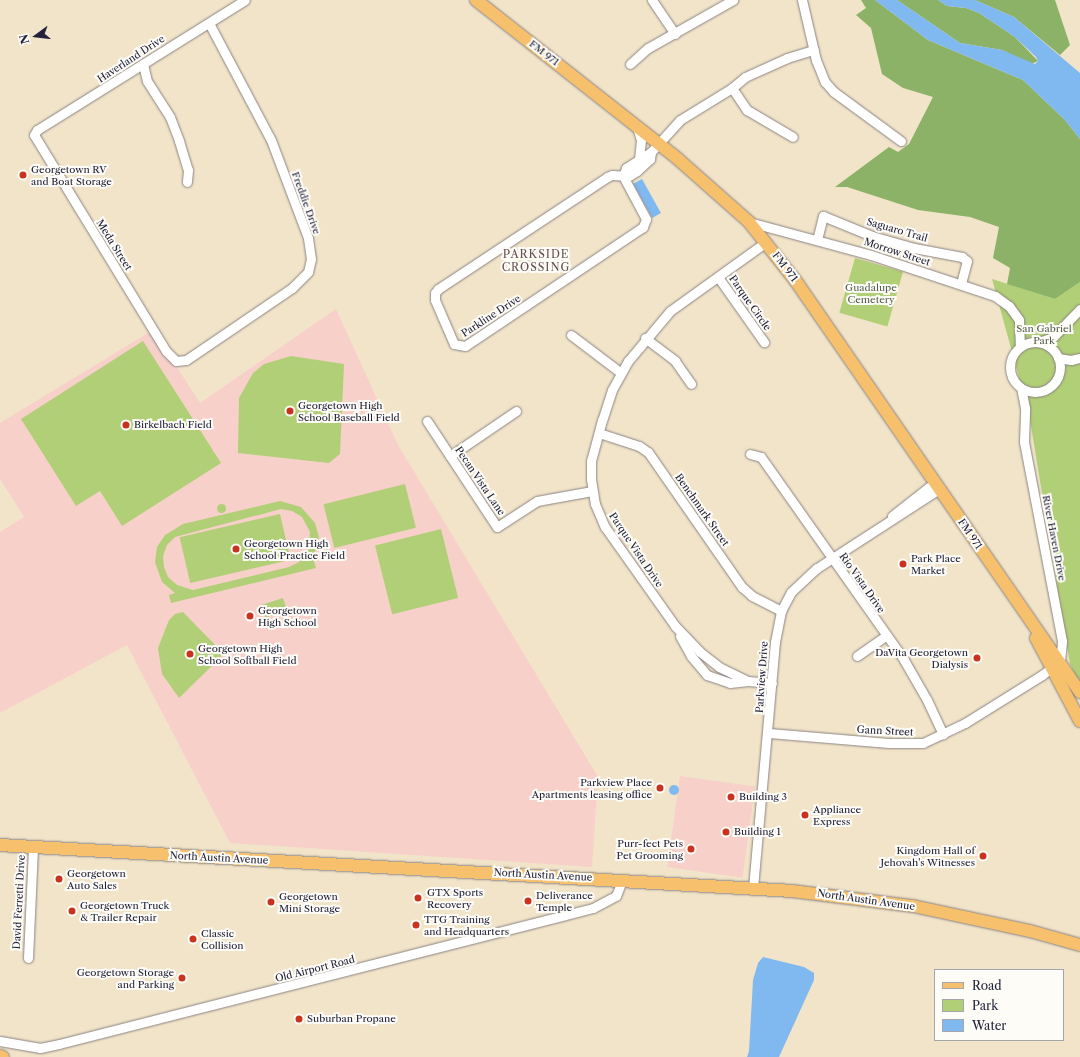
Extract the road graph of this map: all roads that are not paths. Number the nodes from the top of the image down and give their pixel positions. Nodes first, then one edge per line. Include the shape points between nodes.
1 (245, 0) edge
2 (476, 0) edge
3 (652, 0) edge
4 (733, 0) edge
5 (802, 0) edge
6 (209, 23) junction
7 (674, 34) junction
8 (814, 50) junction
9 (144, 64) junction
10 (630, 64) dead end
11 (732, 88) junction
12 (637, 127) junction
13 (793, 137) dead end
14 (34, 139) joint
15 (901, 141) dead end
16 (655, 148) junction
17 (639, 158) junction
18 (623, 176) junction
19 (187, 182) dead end
20 (749, 222) junction
21 (818, 240) junction
22 (766, 242) junction
23 (718, 277) junction
24 (961, 283) junction
25 (1080, 309) edge
26 (1021, 329) junction
27 (570, 335) dead end
28 (1054, 337) junction
29 (645, 338) junction
30 (764, 342) dead end
31 (1037, 342) junction
32 (1020, 346) junction
33 (1056, 354) junction
34 (1080, 358) edge
35 (1071, 360) junction
36 (176, 361) joint
37 (1060, 370) junction
38 (620, 372) junction
39 (691, 384) dead end
40 (1021, 388) junction
41 (1035, 392) junction
42 (1025, 408) junction
43 (516, 411) dead end
44 (427, 421) dead end
45 (599, 433) junction
46 (750, 454) dead end
47 (450, 456) junction
48 (937, 486) junction
49 (592, 491) junction
50 (832, 558) junction
51 (781, 611) junction
52 (675, 626) junction
53 (886, 636) junction
54 (857, 656) dead end
55 (1056, 665) junction
56 (748, 681) junction
57 (772, 683) junction
58 (1080, 692) edge
59 (1080, 721) edge
60 (769, 732) junction
61 (943, 735) junction
62 (0, 845) edge
63 (33, 847) junction
64 (622, 880) junction
65 (753, 888) junction
66 (1080, 945) edge
67 (28, 958) dead end
68 (0, 1041) edge

1 - 6 street, Haverland Drive
2 - 12 main road, FM 971 / FM 971
3 - 7 street
4 - 7 street
5 - 8 street
6 - 9 street, Haverland Drive
6 - 36 street, Freddie Drive via 271,140 308,238 311,259 308,272 292,288 186,360
7 - 10 street via 648,48
8 - 11 street via 750,74
8 - 15 street via 820,73 834,92
9 - 14 street, Haverland Drive via 37,130
9 - 19 street via 147,80 170,117 179,141 188,170
11 - 13 street via 747,110
11 - 16 street via 680,120
12 - 16 main road, FM 971 / FM 971
12 - 17 street via 641,140
14 - 36 street, Meda Street via 166,351
16 - 17 street
16 - 18 street, Parkline Drive via 644,166 629,176
16 - 20 main road, FM 971 / FM 971
17 - 18 street via 626,168
18 - 18 street, Parkline Drive via 634,202 644,216 646,222 643,227 465,346 454,344 435,300 438,289 607,177
20 - 21 street, Morrow Street
20 - 22 main road, FM 971 / FM 971
21 - 24 street, Morrow Street
21 - 24 street, Saguaro Trail via 823,216 872,236 914,248 962,257 967,261
22 - 23 street, Parque Vista Drive
22 - 48 main road, FM 971 / FM 971
23 - 29 street, Parque Vista Drive via 670,310
23 - 30 street, Parque Circle
24 - 26 street, Morrow Street via 1000,299 1019,320
25 - 28 street
26 - 31 street, Morrow Street
26 - 32 street, Morrow Street
27 - 38 street
28 - 31 street
28 - 33 street
29 - 38 street, Parque Vista Drive
29 - 39 street via 675,361
31 - 32 street
31 - 33 street
32 - 40 street via 1010,362 1010,372
33 - 35 street
33 - 37 street
34 - 35 street
35 - 37 street
37 - 41 street via 1051,386
38 - 45 street, Parque Vista Drive
40 - 41 street
40 - 42 street, River Haven Drive
41 - 42 street
42 - 55 street, River Haven Drive via 1024,442 1062,641
43 - 47 street
44 - 47 street, Pecan Vista Lane
45 - 49 street, Parque Vista Drive via 591,461
45 - 51 street, Benchmark Street via 639,446 648,452 742,587 752,596
46 - 50 street, Rio Vista Drive via 761,457
47 - 49 street, Pecan Vista Lane via 497,527 537,501
48 - 50 street, Parkview Drive via 906,512 888,520
48 - 55 main road, FM 971 / FM 971
49 - 52 street, Parque Vista Drive via 598,514
50 - 51 street, Parkview Drive via 797,585
50 - 53 street, Rio Vista Drive
51 - 57 street, Parkview Drive via 775,642
52 - 56 street, Parque Vista Drive via 707,658
52 - 56 street, Parque Vista Drive via 691,656 706,675 730,683
53 - 54 street
53 - 61 street, Rio Vista Drive via 918,683
55 - 58 main road, FM 971 / FM 971
55 - 59 main road, FM 971 / FM 971
55 - 61 street, Gann Street
56 - 57 street, Parque Vista Drive
57 - 60 street, Parkview Drive
60 - 61 street, Gann Street via 905,744 923,743
60 - 65 street, Parkview Drive
62 - 63 main road, North Austin Avenue
63 - 64 main road, North Austin Avenue
63 - 67 street, David Ferretti Drive
64 - 65 main road, North Austin Avenue
64 - 68 street, Old Airport Road via 616,896 593,908 350,971 40,1048
65 - 66 main road, North Austin Avenue via 913,906 1030,931

